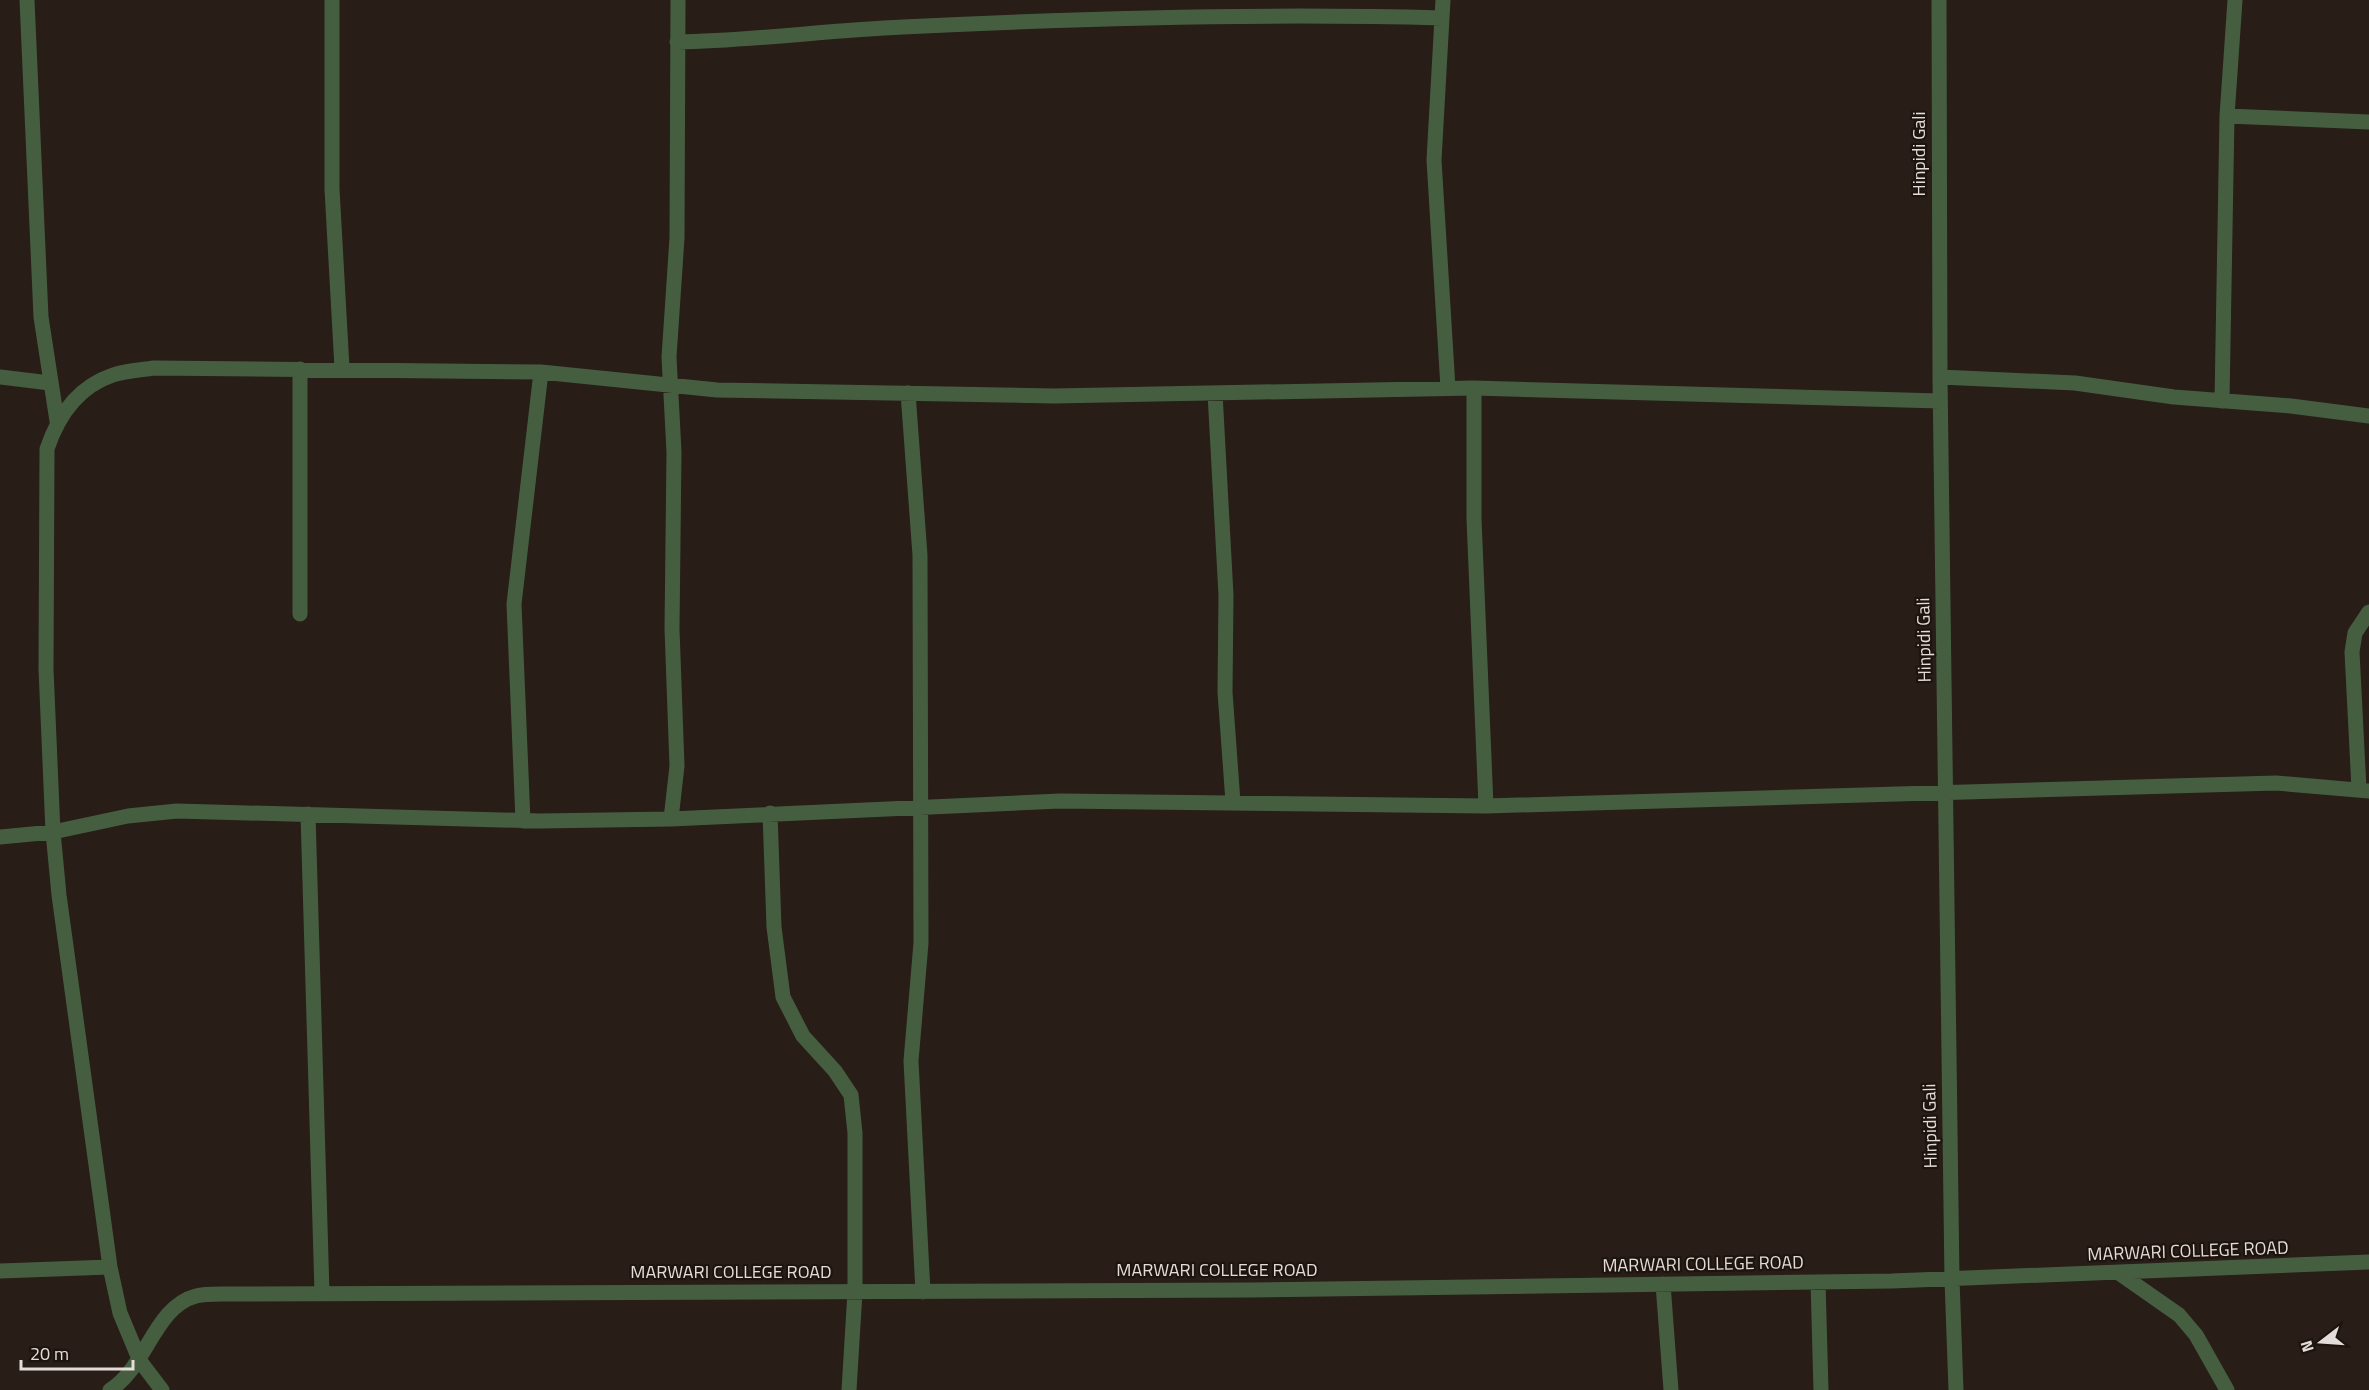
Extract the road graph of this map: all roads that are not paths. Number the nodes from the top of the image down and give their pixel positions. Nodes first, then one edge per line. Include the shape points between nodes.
1 (27, 0) edge
2 (332, 0) edge
3 (678, 0) edge
4 (1443, 0) edge
5 (1939, 0) edge
6 (2235, 0) edge
7 (1442, 18) junction
8 (677, 42) junction
9 (2227, 116) junction
10 (2369, 122) edge
11 (342, 368) junction
12 (300, 369) junction
13 (541, 372) junction
14 (0, 377) edge
15 (1940, 377) junction
16 (50, 383) junction
17 (669, 384) junction
18 (1448, 388) junction
19 (1474, 388) junction
20 (908, 393) junction
21 (1215, 393) junction
22 (1940, 401) junction
23 (2222, 401) junction
24 (2369, 416) edge
25 (57, 421) junction
26 (2369, 612) edge
27 (300, 614) dead end
28 (2364, 790) edge
29 (1946, 793) junction
30 (1233, 802) junction
31 (923, 806) junction
32 (1486, 806) junction
33 (770, 813) junction
34 (308, 814) junction
35 (671, 819) junction
36 (523, 821) junction
37 (53, 832) junction
38 (0, 837) edge
39 (2369, 1262) edge
40 (110, 1267) junction
41 (0, 1271) edge
42 (2119, 1273) junction
43 (1952, 1280) junction
44 (1818, 1282) junction
45 (1663, 1284) junction
46 (855, 1292) junction
47 (923, 1292) junction
48 (322, 1293) junction
49 (140, 1361) junction
50 (111, 1390) edge
51 (162, 1390) edge
52 (849, 1390) edge
53 (1671, 1390) edge
54 (1821, 1390) edge
55 (1956, 1390) edge
56 (2228, 1390) edge

1 - 16 street via 41,317
2 - 11 street via 332,189
3 - 8 street
4 - 7 street
5 - 15 street, Hinpidi Gali
6 - 9 street
7 - 8 street via 1062,20
7 - 18 street via 1434,160
8 - 17 street via 677,238
9 - 10 street
9 - 23 street
11 - 12 street
11 - 13 street
12 - 25 street via 154,368 112,375 78,396
12 - 27 street
13 - 17 street
13 - 36 street via 514,604
14 - 16 street
15 - 22 street, Hinpidi Gali
15 - 23 street via 2075,383
16 - 25 street
17 - 20 street via 717,390
17 - 35 street via 674,452 672,629 677,766
18 - 19 street
18 - 21 street
19 - 22 street
19 - 32 street via 1474,519
20 - 21 street
20 - 31 street via 920,555
21 - 30 street via 1226,595 1225,692
22 - 29 street, Hinpidi Gali
23 - 24 street
25 - 37 street via 47,449 46,669
26 - 28 street via 2355,633 2352,652
28 - 29 street via 2277,783
29 - 32 street
29 - 43 street, Hinpidi Gali
30 - 31 street via 1060,801
30 - 32 street
31 - 33 street
31 - 47 street via 920,976 911,1060
33 - 35 street
33 - 46 street via 775,938 783,997 803,1036 851,1095 855,1133
34 - 36 street
34 - 37 street via 177,811 128,816
34 - 48 street
35 - 36 street
37 - 38 street
37 - 40 street
39 - 42 street, MARWARI COLLEGE ROAD
40 - 41 street
40 - 49 street via 120,1313
42 - 43 street, MARWARI COLLEGE ROAD
42 - 56 street via 2180,1314
43 - 44 street, MARWARI COLLEGE ROAD
43 - 55 street, Hinpidi Gali
44 - 45 street, MARWARI COLLEGE ROAD
44 - 54 street
45 - 47 street, MARWARI COLLEGE ROAD
45 - 53 street
46 - 47 street, MARWARI COLLEGE ROAD
46 - 48 street, MARWARI COLLEGE ROAD
46 - 52 street
48 - 49 street, MARWARI COLLEGE ROAD via 196,1296 176,1305
49 - 50 street, MARWARI COLLEGE ROAD via 125,1381
49 - 51 street

